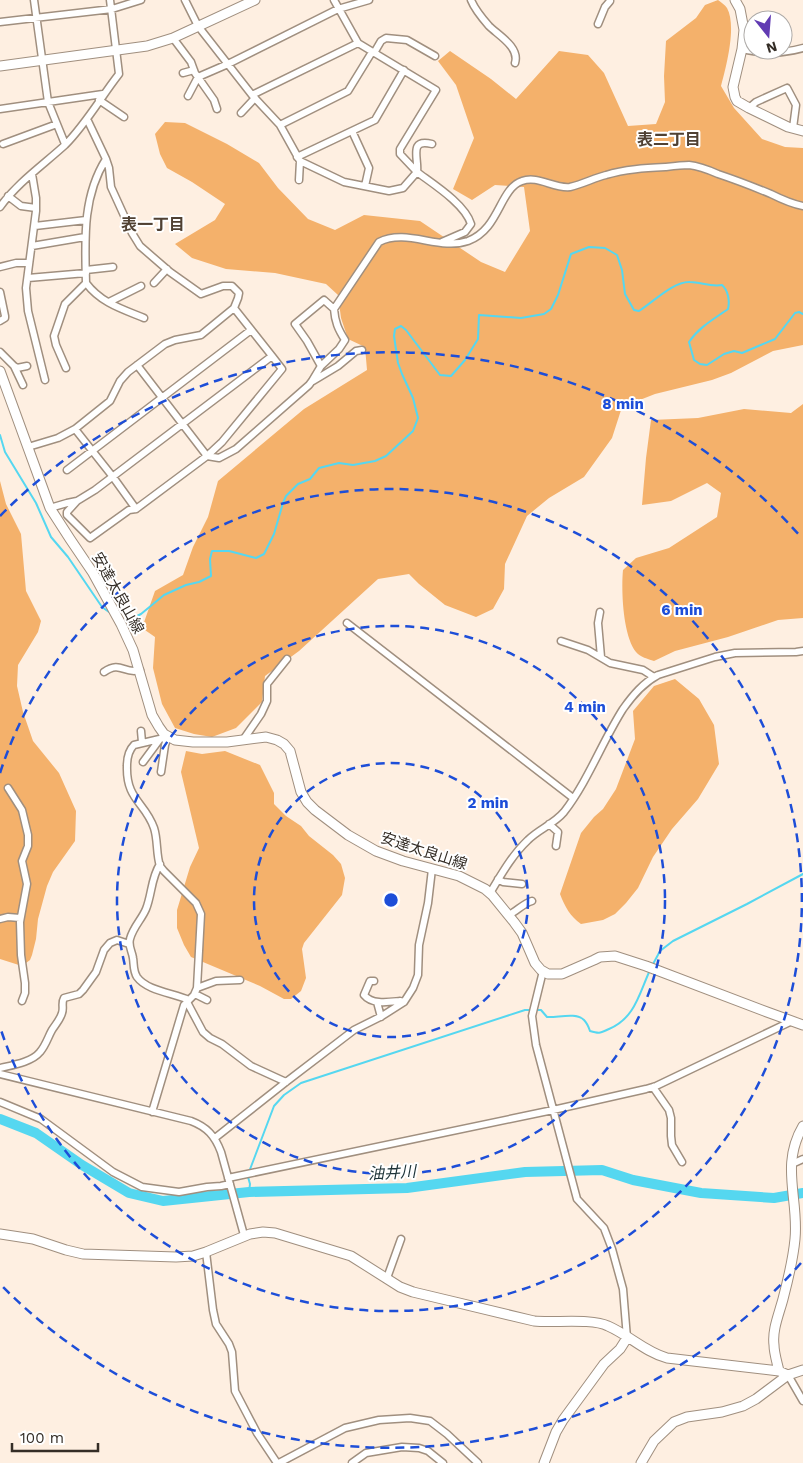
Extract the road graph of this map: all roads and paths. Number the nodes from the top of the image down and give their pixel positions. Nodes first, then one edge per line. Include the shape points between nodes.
1 (34, 0) edge
2 (110, 0) edge
3 (141, 0) edge
4 (185, 0) edge
5 (255, 0) edge
6 (334, 0) edge
7 (369, 0) edge
8 (471, 0) edge
9 (735, 0) edge
10 (610, 1) edge
11 (112, 9) junction
12 (338, 9) junction
13 (37, 17) junction
14 (0, 22) edge
15 (598, 24) dead end
16 (198, 26) junction
17 (173, 38) junction
18 (358, 43) junction
19 (803, 48) edge
20 (742, 49) junction
21 (116, 51) junction
22 (373, 53) junction
23 (435, 56) dead end
24 (44, 61) junction
25 (515, 63) dead end
26 (228, 64) junction
27 (0, 66) edge
28 (194, 70) junction
29 (404, 70) junction
30 (183, 73) dead end
31 (198, 77) junction
32 (188, 96) dead end
33 (101, 97) junction
34 (254, 97) junction
35 (48, 102) junction
36 (0, 108) edge
37 (748, 108) junction
38 (217, 109) dead end
39 (241, 113) dead end
40 (124, 117) dead end
41 (87, 119) junction
42 (57, 124) junction
43 (280, 125) junction
44 (793, 128) junction
45 (803, 130) edge
46 (352, 131) junction
47 (3, 144) dead end
48 (65, 144) junction
49 (432, 144) dead end
50 (106, 159) junction
51 (298, 159) junction
52 (417, 172) junction
53 (32, 174) junction
54 (300, 180) dead end
55 (365, 186) junction
56 (8, 196) junction
57 (803, 206) edge
58 (0, 207) edge
59 (36, 208) junction
60 (86, 220) junction
61 (35, 226) junction
62 (85, 238) junction
63 (440, 242) junction
64 (32, 246) junction
65 (29, 263) junction
66 (0, 266) edge
67 (113, 267) dead end
68 (167, 270) junction
69 (86, 272) junction
70 (28, 278) junction
71 (86, 283) junction
72 (154, 283) dead end
73 (141, 286) dead end
74 (0, 292) edge
75 (109, 302) junction
76 (234, 308) junction
77 (334, 308) junction
78 (144, 318) dead end
79 (0, 322) edge
80 (251, 330) junction
81 (362, 350) dead end
82 (0, 352) edge
83 (272, 356) junction
84 (137, 365) junction
85 (14, 366) junction
86 (27, 366) dead end
87 (321, 366) junction
88 (66, 368) dead end
89 (0, 371) edge
90 (44, 380) dead end
91 (312, 381) junction
92 (23, 385) dead end
93 (162, 397) junction
94 (182, 424) junction
95 (75, 429) junction
96 (28, 448) junction
97 (92, 451) junction
98 (207, 456) junction
99 (67, 470) dead end
100 (113, 477) junction
101 (78, 501) junction
102 (50, 508) junction
103 (136, 509) junction
104 (600, 612) dead end
105 (347, 623) dead end
106 (562, 641) dead end
107 (803, 651) edge
108 (600, 657) junction
109 (287, 659) dead end
110 (140, 670) junction
111 (104, 672) dead end
112 (654, 677) junction
113 (141, 731) dead end
114 (164, 738) junction
115 (243, 740) junction
116 (142, 742) junction
117 (143, 762) dead end
118 (161, 772) dead end
119 (8, 788) dead end
120 (573, 798) junction
121 (549, 824) junction
122 (556, 846) dead end
123 (160, 864) junction
124 (432, 869) junction
125 (498, 879) junction
126 (522, 884) dead end
127 (490, 893) junction
128 (532, 901) dead end
129 (509, 915) junction
130 (20, 918) junction
131 (0, 919) edge
132 (129, 944) junction
133 (543, 971) junction
134 (240, 980) dead end
135 (374, 981) dead end
136 (196, 991) junction
137 (207, 1000) dead end
138 (22, 1001) dead end
139 (188, 1001) junction
140 (377, 1002) junction
141 (404, 1002) junction
142 (381, 1017) junction
143 (792, 1021) junction
144 (803, 1025) edge
145 (0, 1068) edge
146 (0, 1074) edge
147 (286, 1082) junction
148 (652, 1087) junction
149 (0, 1102) edge
150 (553, 1110) junction
151 (152, 1112) junction
152 (803, 1126) edge
153 (216, 1138) junction
154 (803, 1159) edge
155 (682, 1162) dead end
156 (792, 1164) junction
157 (230, 1184) junction
158 (0, 1234) edge
159 (244, 1235) junction
160 (402, 1239) dead end
161 (206, 1252) junction
162 (387, 1278) junction
163 (627, 1338) junction
164 (803, 1370) edge
165 (783, 1373) junction
166 (803, 1402) edge
167 (278, 1463) edge
168 (352, 1463) edge
169 (443, 1463) edge
170 (478, 1463) edge
171 (544, 1463) edge
172 (641, 1463) edge

1 - 13 street
2 - 11 street
3 - 11 street
4 - 16 street
5 - 16 street
6 - 12 street
7 - 12 street
8 - 25 street via 482,18 508,42 515,55
9 - 20 street via 744,26
10 - 15 street
11 - 13 street
11 - 21 street
12 - 18 street
12 - 26 street
13 - 14 street
13 - 24 street
16 - 17 street
16 - 26 street
17 - 21 street
17 - 28 street
18 - 22 street
18 - 34 street
19 - 20 street via 775,54
20 - 37 street via 733,91 737,101
21 - 24 street
21 - 33 street via 119,74
22 - 23 street via 381,41 390,38 407,40
22 - 29 street
22 - 43 street via 348,91
24 - 27 street
24 - 35 street via 42,67
26 - 31 street
26 - 34 street
28 - 30 street
28 - 31 street
29 - 46 street via 375,120
29 - 52 street via 436,90 400,150
31 - 32 street
31 - 38 street
33 - 35 street
33 - 40 street
33 - 41 street
34 - 39 street
34 - 43 street
35 - 36 street
35 - 42 street
37 - 44 street
37 - 44 street via 787,88 796,105
41 - 48 street
41 - 50 street
42 - 47 street
42 - 48 street
43 - 51 street
44 - 45 street
46 - 51 street
46 - 55 street via 369,168
48 - 53 street
49 - 52 street via 423,143 417,147
50 - 60 street via 94,184
50 - 68 street via 111,187 132,233 140,246
51 - 54 street
51 - 55 street via 344,182
52 - 55 street via 403,188 389,191
52 - 63 street via 470,219 471,224 465,232
53 - 56 street
53 - 59 street
56 - 58 street
56 - 59 street via 21,206
57 - 63 street via 689,165 623,171 562,188 528,179 512,187 490,226 481,234 467,242
59 - 61 street
60 - 61 street
60 - 62 street
61 - 64 street
62 - 64 street
62 - 69 street
63 - 77 street via 397,237 379,242
64 - 65 street
65 - 66 street
65 - 70 street
67 - 69 street
68 - 72 street
68 - 76 street via 200,294 232,286 238,293
69 - 70 street
69 - 71 street
70 - 90 street via 28,311
71 - 75 street via 97,296
71 - 88 street via 65,304 54,336
73 - 75 street
74 - 79 street via 5,316
75 - 78 street
76 - 80 street
76 - 84 street via 202,335 165,344
77 - 87 street via 337,328 345,340
77 - 87 street via 324,300 295,324
80 - 83 street
80 - 93 street
81 - 91 street
82 - 85 street
83 - 94 street
83 - 98 street via 282,369
84 - 93 street
84 - 95 street via 120,382 110,402
85 - 86 street
85 - 92 street
87 - 91 street
89 - 96 street, 安達太良山線
91 - 98 street via 236,449 219,458
93 - 94 street
93 - 97 street
94 - 98 street
94 - 100 street
95 - 96 street
95 - 97 street
96 - 102 street, 安達太良山線
97 - 99 street
97 - 100 street
98 - 103 street
100 - 101 street
100 - 103 street
101 - 102 street
101 - 103 street via 67,515 90,538 129,510
102 - 110 street, 安達太良山線 via 93,573 125,632
104 - 108 street
105 - 120 street
106 - 108 street
107 - 112 street via 729,654
108 - 112 street via 610,663 643,670
109 - 115 street via 267,684 267,701
110 - 111 street via 131,672 118,666
110 - 114 street, 安達太良山線 via 152,714
112 - 120 street via 641,687 616,720
113 - 116 street
114 - 115 street, 安達太良山線 via 215,743
114 - 116 street
114 - 117 street
114 - 118 street
115 - 124 street, 安達太良山線 via 266,737 284,744 290,751 301,792 315,810 376,851
116 - 123 street via 129,751 126,777 133,795 154,828
119 - 130 street via 22,810 28,835 22,862 27,890
120 - 121 street
121 - 122 street via 558,832
121 - 125 street via 528,839
123 - 132 street via 147,907 132,931
123 - 136 street via 200,909
124 - 127 street, 安達太良山線 via 476,883
124 - 141 street via 419,945 418,975
125 - 126 street
125 - 127 street
127 - 129 street, 安達太良山線
128 - 129 street
129 - 133 street, 安達太良山線 via 522,933 535,963
130 - 131 street
130 - 138 street via 25,983
132 - 139 street via 137,977 152,987
132 - 145 street via 117,940 110,943 83,990 64,998 62,1015 40,1053
133 - 143 street via 551,975 562,974 594,960 610,956 623,958
133 - 150 street via 532,1016
134 - 136 street via 216,980
135 - 140 street via 370,981 364,995
136 - 137 street
136 - 139 street
139 - 147 street via 203,1032 210,1038 251,1066
139 - 151 street via 184,1005
140 - 141 street
140 - 142 street
141 - 142 street
142 - 147 street via 354,1030
143 - 144 street
143 - 148 street
146 - 151 street
147 - 153 street
148 - 150 street
148 - 155 street via 669,1110 672,1145
149 - 157 street via 41,1119 113,1172 142,1186 179,1192
150 - 157 street via 247,1174
150 - 163 street via 577,1199 608,1235 623,1289
151 - 153 street via 203,1126
152 - 156 street via 793,1149
153 - 157 street
154 - 156 street
156 - 165 street via 795,1237 774,1343
157 - 159 street
158 - 161 street via 33,1239 84,1254 176,1258
159 - 161 street
159 - 162 street via 275,1233 323,1247 351,1256
160 - 162 street
161 - 167 street via 216,1324 232,1352 235,1391 257,1433
162 - 163 street via 413,1292 534,1321 598,1323
163 - 165 street via 667,1358
163 - 171 street via 563,1420
164 - 165 street
165 - 166 street
165 - 172 street via 744,1406 674,1422 654,1440
167 - 170 street via 345,1428 379,1420 410,1418 430,1421
168 - 169 street via 366,1453 402,1447 424,1449

